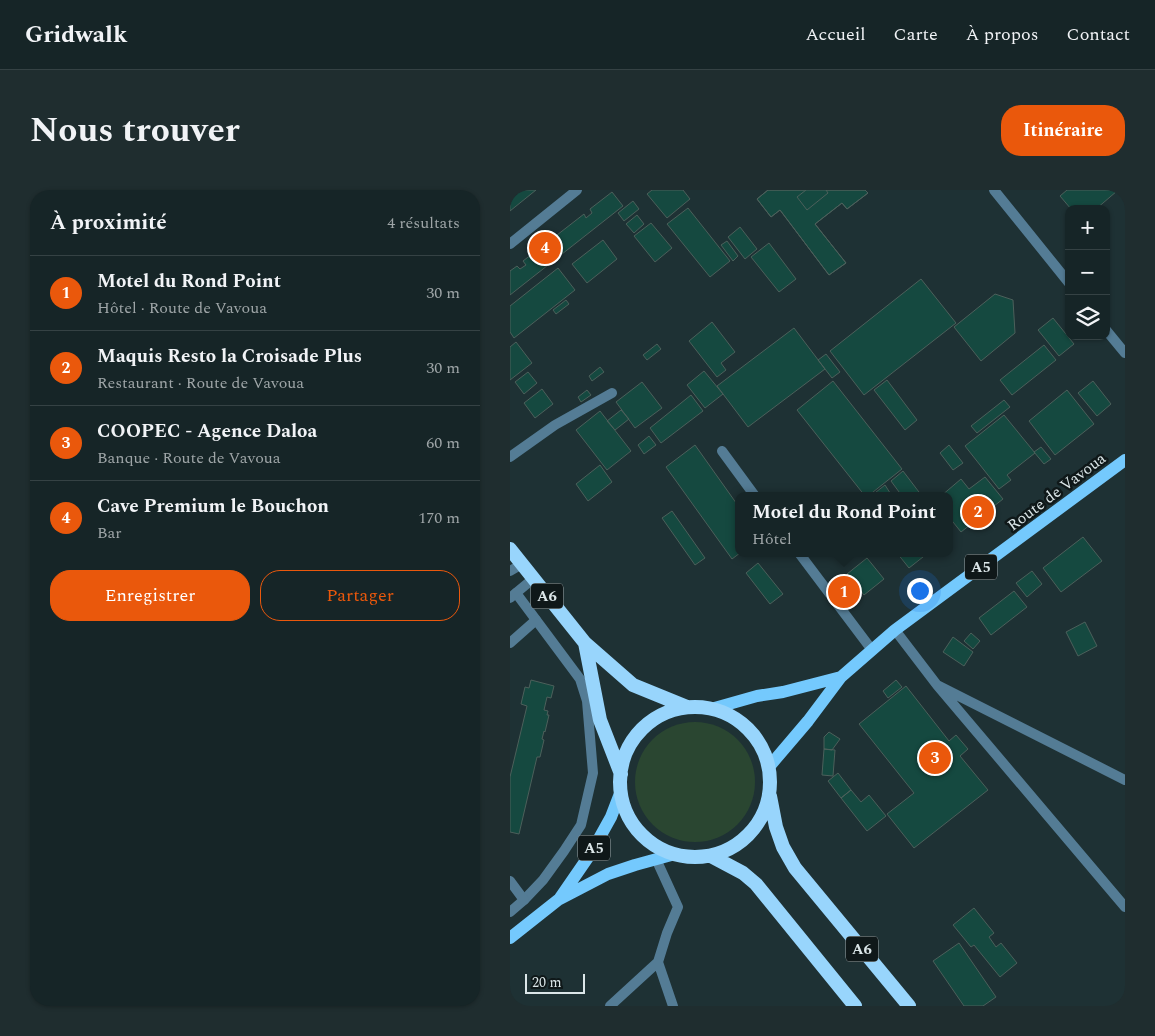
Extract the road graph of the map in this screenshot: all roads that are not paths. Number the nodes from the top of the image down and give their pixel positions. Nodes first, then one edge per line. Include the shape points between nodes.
1 (577, 190) edge
2 (994, 190) edge
3 (510, 244) edge
4 (1065, 279) edge
5 (1110, 335) edge
6 (1125, 353) edge
7 (612, 393) dead end
8 (722, 451) dead end
9 (510, 457) edge
10 (1125, 460) edge
11 (752, 492) edge
12 (510, 549) edge
13 (802, 557) edge
14 (516, 568) edge
15 (534, 578) junction
16 (513, 596) edge
17 (536, 620) junction
18 (895, 630) junction
19 (510, 643) edge
20 (585, 643) junction
21 (872, 650) junction
22 (841, 677) junction
23 (937, 685) junction
24 (688, 708) junction
25 (710, 709) junction
26 (768, 768) junction
27 (621, 775) junction
28 (1125, 780) edge
29 (621, 790) junction
30 (770, 790) junction
31 (675, 854) junction
32 (711, 856) junction
33 (656, 859) junction
34 (510, 881) edge
35 (524, 900) junction
36 (558, 900) junction
37 (1125, 907) edge
38 (510, 912) edge
39 (510, 938) edge
40 (658, 962) junction
41 (610, 1006) edge
42 (673, 1006) edge
43 (855, 1006) edge
44 (908, 1006) edge

1 - 3 street
2 - 4 street
5 - 6 street
7 - 9 street via 555,425
8 - 11 street
10 - 18 main road, Route de Vavoua / A5
12 - 14 highway, A6
13 - 21 street
14 - 15 highway, A6
15 - 16 street
15 - 20 highway, A6
16 - 17 street
17 - 19 street
17 - 35 street via 580,679 587,701 593,773 581,825 543,880
18 - 21 main road, Route de Vavoua / A5
18 - 23 street
20 - 24 highway, A6 via 633,685
20 - 27 highway, A6 via 600,720
21 - 22 main road, Route de Vavoua / A5
22 - 25 main road, A5
22 - 26 main road, A5
23 - 28 street
23 - 37 street
24 - 25 highway
24 - 27 highway via 673,710 648,724 629,747
25 - 26 highway via 738,721 749,731 759,743
26 - 30 highway
27 - 29 highway
29 - 31 highway via 633,824 645,837
29 - 36 main road, A5 via 592,853
30 - 32 highway via 760,821 750,833 726,851
30 - 44 highway, A6 via 776,827 795,868
31 - 32 highway
31 - 33 main road, A5
32 - 43 highway, A6 via 756,884
33 - 36 main road, A5 via 608,874
33 - 40 street via 678,907
34 - 35 street
35 - 38 street
36 - 39 main road, A5
40 - 41 street
40 - 42 street

